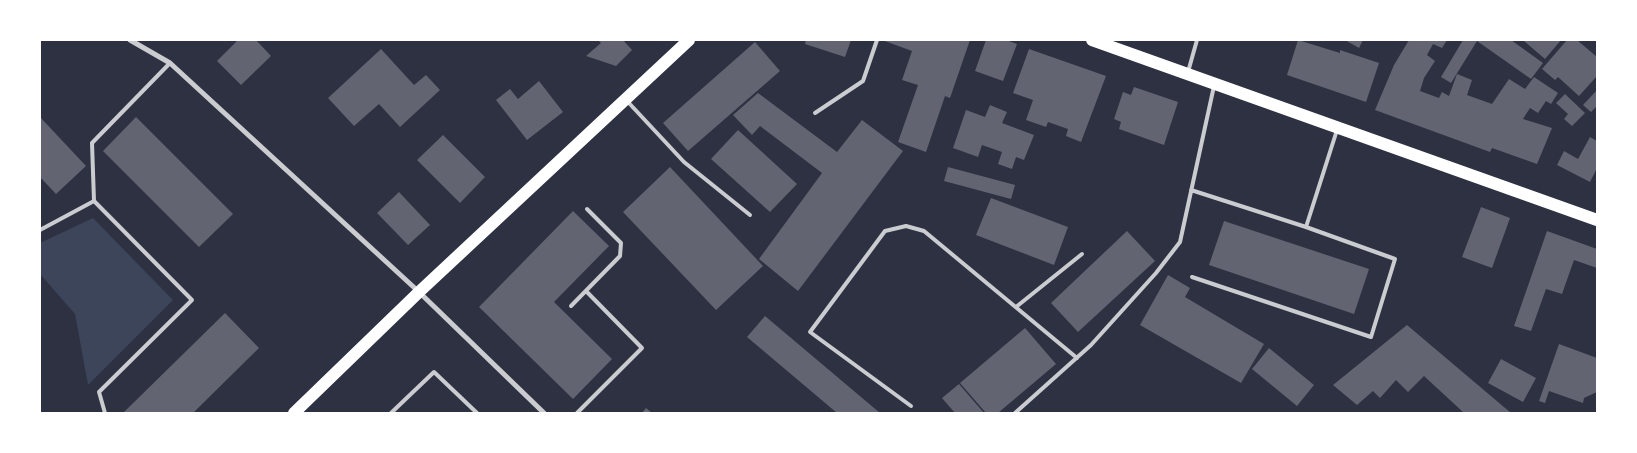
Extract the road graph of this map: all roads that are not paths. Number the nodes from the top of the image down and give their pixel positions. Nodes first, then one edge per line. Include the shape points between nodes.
1 (130, 40) edge
2 (689, 40) edge
3 (878, 40) edge
4 (1092, 40) edge
5 (1197, 40) edge
6 (170, 63) junction
7 (1187, 74) junction
8 (1215, 84) junction
9 (624, 98) junction
10 (815, 113) dead end
11 (1338, 128) junction
12 (1192, 190) junction
13 (94, 201) junction
14 (587, 209) dead end
15 (750, 215) dead end
16 (1597, 220) edge
17 (1306, 227) junction
18 (40, 230) edge
19 (1082, 254) dead end
20 (1192, 277) dead end
21 (586, 290) junction
22 (419, 292) junction
23 (571, 306) dead end
24 (1016, 307) junction
25 (1077, 358) junction
26 (911, 406) dead end
27 (105, 413) edge
28 (294, 413) edge
29 (391, 413) edge
30 (477, 413) edge
31 (544, 413) edge
32 (577, 413) edge
33 (1015, 413) edge

1 - 6 street
2 - 9 main road
3 - 10 lane via 863,81
4 - 7 main road
5 - 7 lane
6 - 13 lane via 92,143
6 - 22 street
7 - 8 main road
8 - 11 main road
8 - 12 lane
9 - 15 lane via 684,162
9 - 22 main road
11 - 16 main road
11 - 17 lane
12 - 17 lane
12 - 25 lane via 1180,242 1156,273
13 - 18 lane
13 - 27 lane via 192,300 99,392
14 - 21 lane via 621,243 620,256
17 - 20 lane via 1395,259 1371,337
19 - 24 lane
21 - 23 lane
21 - 32 lane via 642,348
22 - 28 main road
22 - 31 street
24 - 25 lane
24 - 26 lane via 924,231 906,226 885,231 810,332
25 - 33 lane
29 - 30 lane via 434,372

